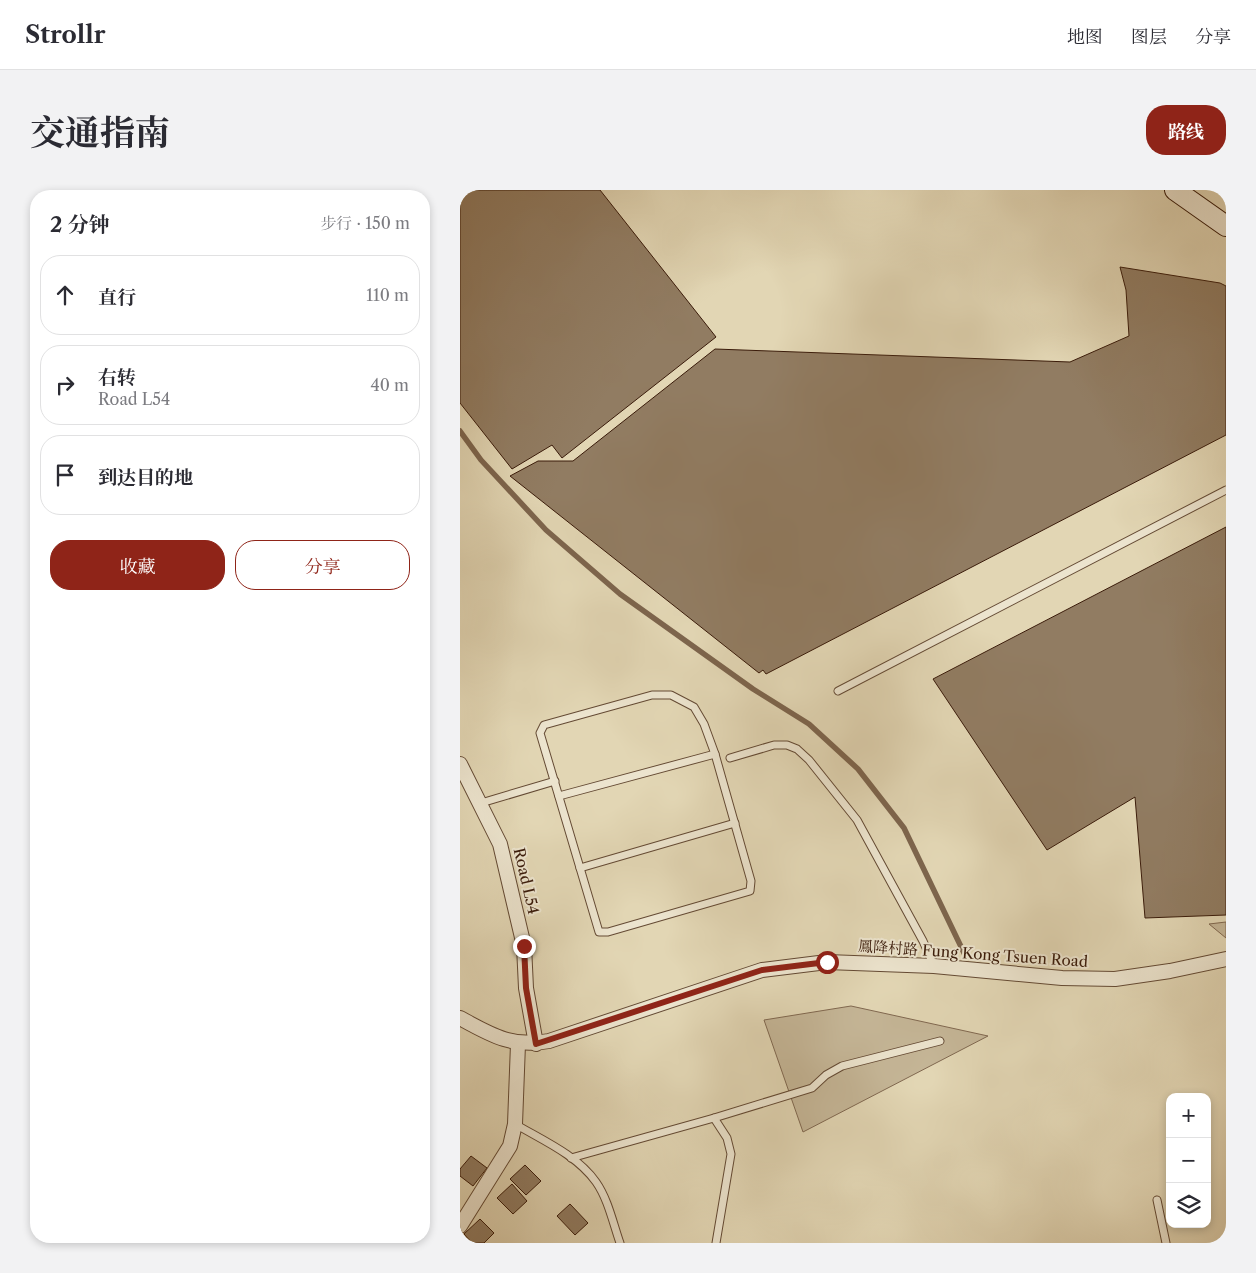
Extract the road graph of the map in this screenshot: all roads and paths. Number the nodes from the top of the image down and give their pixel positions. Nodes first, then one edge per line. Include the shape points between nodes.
1 (1176, 190) edge
2 (1226, 226) edge
3 (1226, 490) edge
4 (838, 691) dead end
5 (715, 754) junction
6 (730, 758) dead end
7 (460, 764) edge
8 (555, 781) junction
9 (559, 796) junction
10 (481, 803) junction
11 (735, 823) junction
12 (580, 868) junction
13 (1226, 958) edge
14 (934, 966) junction
15 (460, 1018) edge
16 (940, 1041) dead end
17 (518, 1044) junction
18 (536, 1044) junction
19 (714, 1118) junction
20 (515, 1124) junction
21 (572, 1158) junction
22 (1157, 1200) dead end
23 (460, 1226) edge
24 (620, 1243) edge
25 (716, 1243) edge
26 (1166, 1243) edge

1 - 2 street
3 - 4 lane
5 - 8 lane via 694,707 671,695 652,695 544,725 540,733
5 - 9 lane
5 - 11 lane
6 - 14 lane via 774,745 787,745 809,760 857,820
7 - 10 street, Road L54
8 - 9 lane
8 - 10 lane
9 - 12 lane
10 - 18 street, Road L54 via 500,844 524,946 526,988
11 - 12 lane
11 - 12 lane via 752,881 750,891 743,895 599,932
13 - 14 street, 鳳降村路 Fung Kong Tsuen Road via 1115,979 1062,978
14 - 18 street, 鳳降村路 Fung Kong Tsuen Road via 827,962 762,970
15 - 17 street
16 - 19 lane via 842,1066 812,1088
17 - 18 street, 鳳降村路 Fung Kong Tsuen Road
17 - 20 street
19 - 21 lane
19 - 25 lane via 727,1138 731,1154
20 - 21 lane
20 - 23 street via 510,1146
21 - 24 lane via 597,1184
22 - 26 lane

